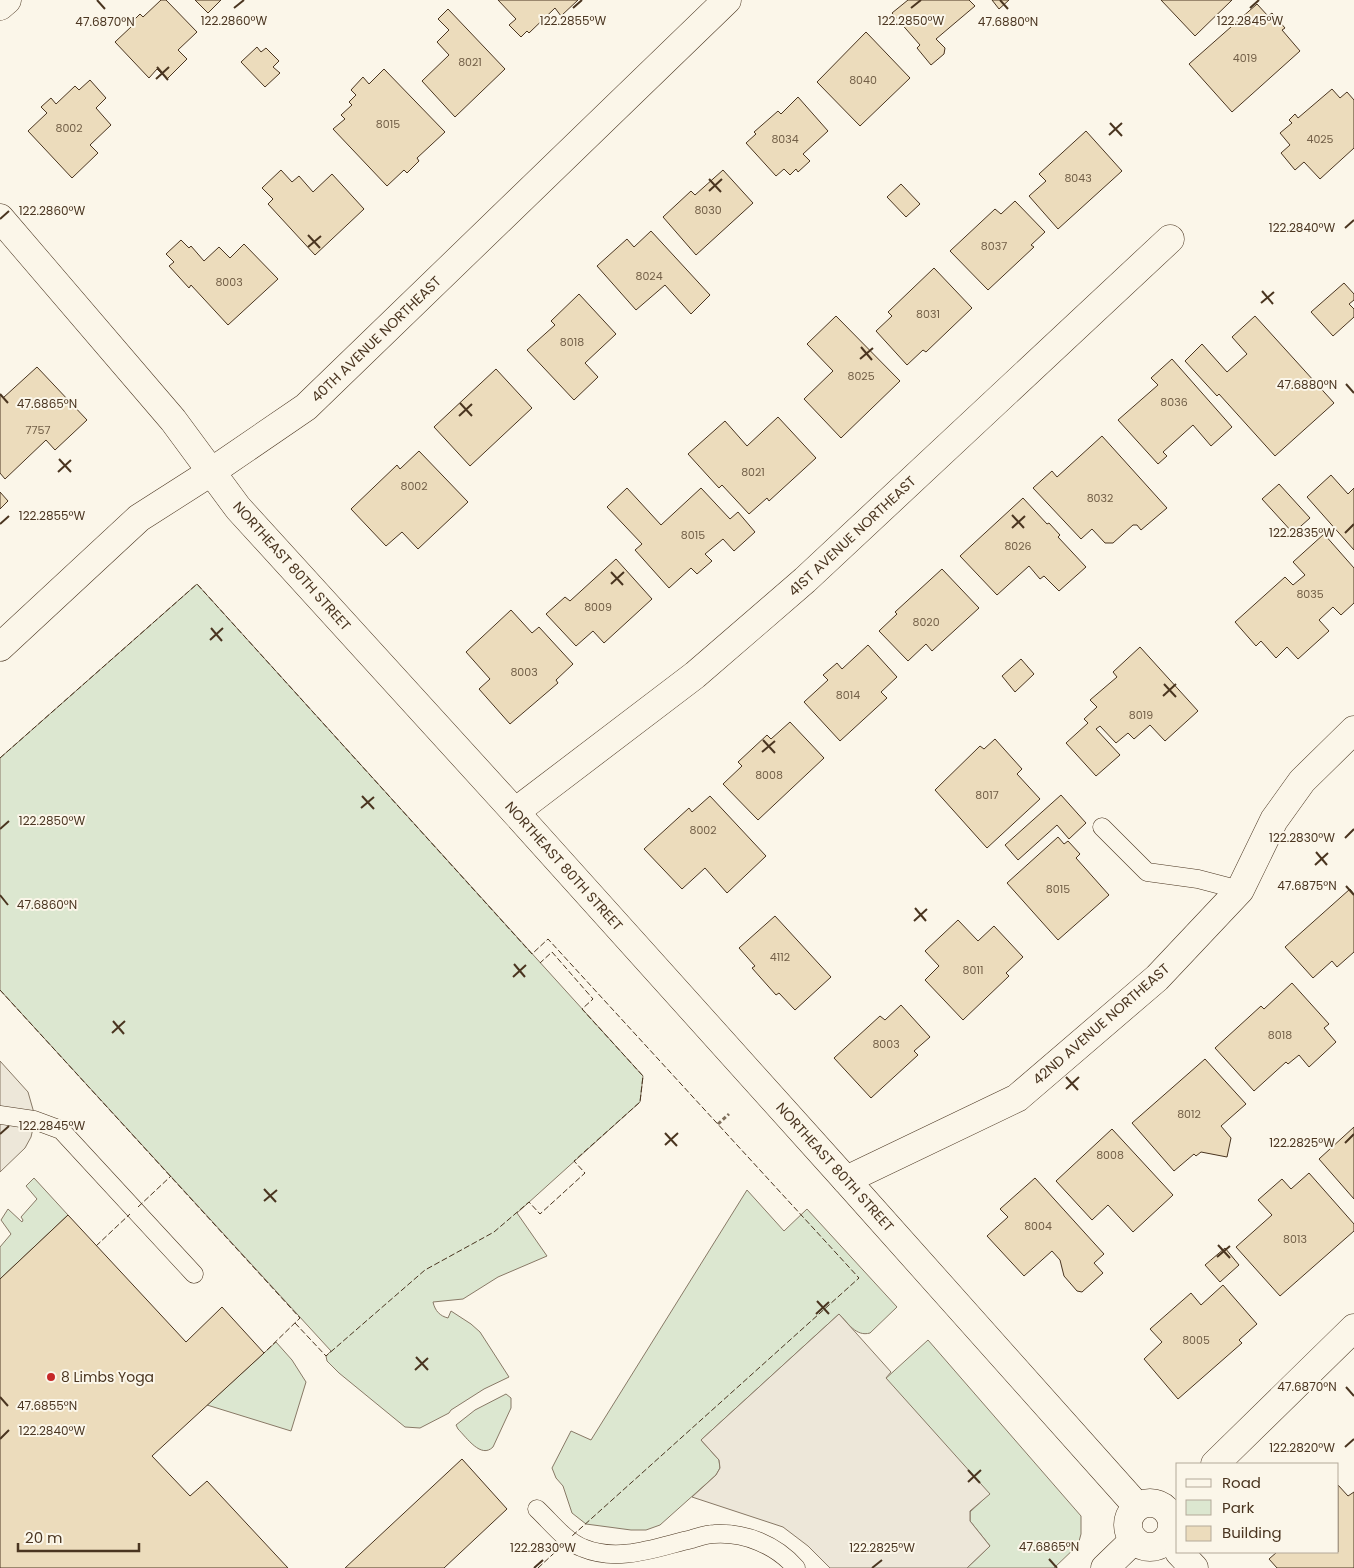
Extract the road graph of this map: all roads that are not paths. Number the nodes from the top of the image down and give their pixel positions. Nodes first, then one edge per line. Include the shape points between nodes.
1 (7, 0) edge
2 (727, 0) edge
3 (0, 6) edge
4 (0, 218) edge
5 (1170, 239) dead end
6 (211, 472) junction
7 (0, 647) edge
8 (1354, 730) edge
9 (515, 812) junction
10 (1102, 827) dead end
11 (1240, 890) junction
12 (0, 1115) edge
13 (846, 1180) junction
14 (194, 1274) dead end
15 (1354, 1328) edge
16 (1216, 1463) edge
17 (1137, 1506) junction
18 (1172, 1506) edge
19 (537, 1508) dead end
20 (1134, 1540) junction
21 (1175, 1547) edge
22 (1180, 1553) edge
23 (796, 1568) edge
24 (1105, 1568) edge
25 (1194, 1568) edge

1 - 3 street
2 - 6 street, 40TH AVENUE NORTHEAST via 306,407
4 - 6 street, NORTHEAST 80TH STREET via 173,420
5 - 9 street, 41ST AVENUE NORTHEAST via 805,580 695,675
6 - 7 street, 40TH AVENUE NORTHEAST via 139,518
6 - 9 street, NORTHEAST 80TH STREET via 238,508
8 - 11 street, 42ND AVENUE NORTHEAST via 1302,781 1274,820
9 - 13 street, NORTHEAST 80TH STREET
10 - 11 lane via 1147,872 1198,879
11 - 13 street, 42ND AVENUE NORTHEAST via 1157,978 1017,1098
12 - 14 lane via 34,1120 61,1130
13 - 17 street, NORTHEAST 80TH STREET
15 - 16 street
17 - 18 street via 1150,1502
17 - 20 street via 1129,1517 1128,1525
18 - 21 street
19 - 23 lane via 568,1540 594,1552 646,1551 714,1534 751,1538 769,1545
20 - 21 street via 1144,1546
20 - 24 street
22 - 25 street

